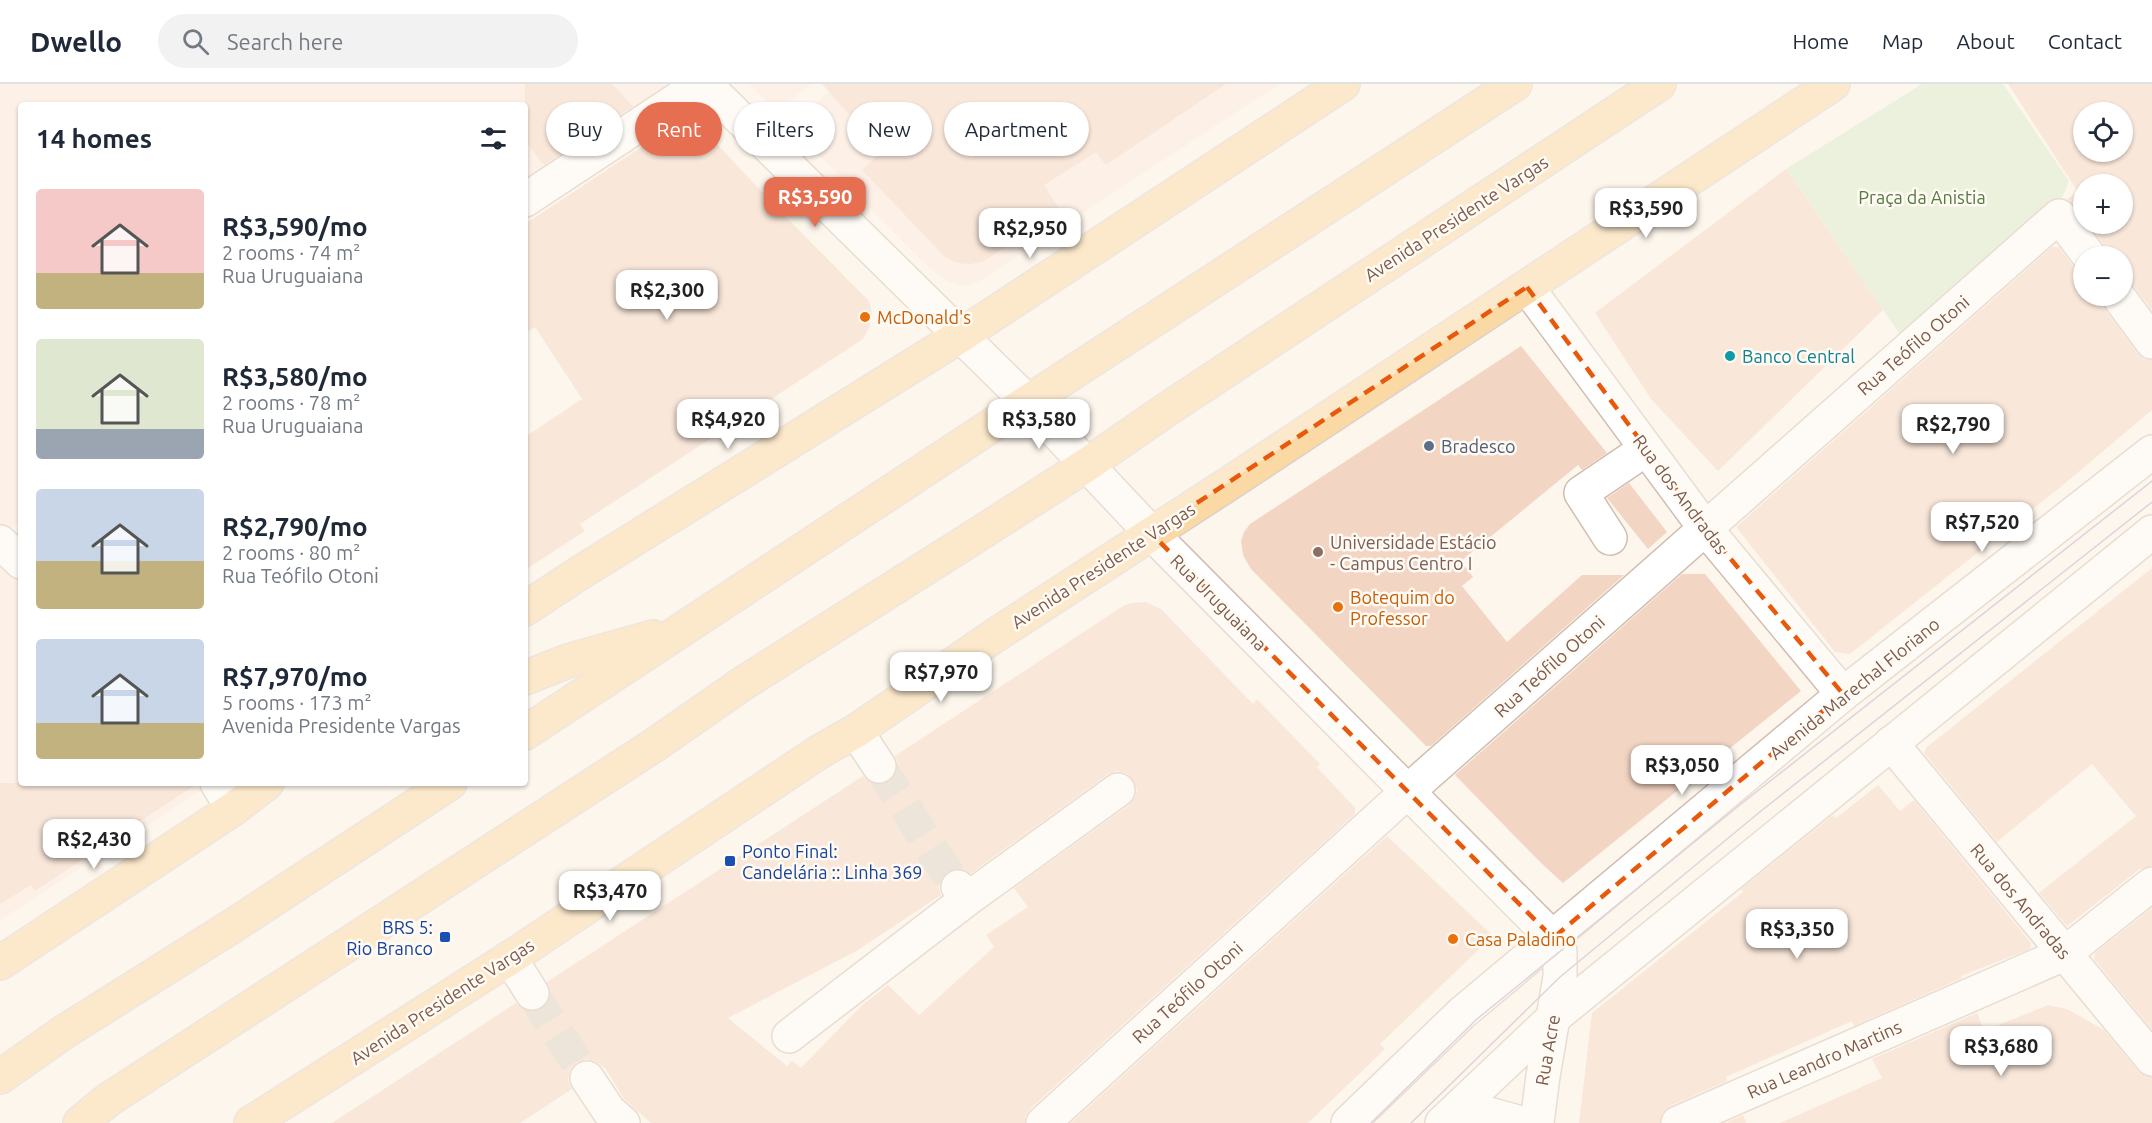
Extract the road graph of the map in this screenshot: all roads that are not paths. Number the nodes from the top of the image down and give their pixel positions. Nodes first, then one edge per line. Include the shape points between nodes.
1 (703, 84) edge
2 (1343, 84) edge
3 (1515, 84) edge
4 (1659, 84) edge
5 (1833, 84) edge
6 (528, 198) edge
7 (2082, 246) edge
8 (1527, 287) junction
9 (2125, 306) edge
10 (960, 336) junction
11 (2152, 342) edge
12 (1027, 401) junction
13 (1646, 448) junction
14 (2152, 452) edge
15 (1088, 464) junction
16 (1705, 528) junction
17 (2152, 532) edge
18 (1151, 533) junction
19 (1610, 538) dead end
20 (528, 607) edge
21 (680, 629) junction
22 (528, 677) edge
23 (1843, 694) junction
24 (528, 731) edge
25 (856, 731) junction
26 (1891, 743) junction
27 (879, 766) tunnel mouth
28 (257, 786) edge
29 (445, 786) edge
30 (1118, 790) dead end
31 (1407, 792) junction
32 (225, 796) edge
33 (2152, 884) edge
34 (39, 938) junction
35 (1553, 938) junction
36 (2064, 954) junction
37 (510, 958) junction
38 (0, 963) edge
39 (0, 984) edge
40 (532, 993) tunnel mouth
41 (1553, 1018) junction
42 (789, 1036) dead end
43 (2152, 1059) edge
44 (0, 1077) edge
45 (587, 1078) tunnel mouth
46 (1451, 1114) edge
47 (80, 1123) edge
48 (251, 1123) edge
49 (623, 1123) edge
50 (1043, 1123) edge
51 (1348, 1123) edge
52 (1521, 1123) edge
53 (1537, 1123) edge
54 (1678, 1123) edge

1 - 6 street
1 - 10 street, Rua Uruguaiana
2 - 10 main road
3 - 12 main road
4 - 15 main road, Avenida Presidente Vargas
5 - 8 main road, Avenida Presidente Vargas
7 - 16 street, Rua Teófilo Otoni via 2059,216
8 - 13 street, Rua dos Andradas
8 - 18 main road, Avenida Presidente Vargas
9 - 11 street
10 - 12 street, Rua Uruguaiana
10 - 20 main road
12 - 15 street, Rua Uruguaiana
12 - 21 main road
13 - 16 street, Rua dos Andradas
13 - 19 street via 1581,493
14 - 23 street, Avenida Marechal Floriano
15 - 18 street, Rua Uruguaiana
15 - 47 main road, Avenida Presidente Vargas via 742,684 108,1100
16 - 23 street, Rua dos Andradas
16 - 31 street, Rua Teófilo Otoni
17 - 26 street
18 - 25 main road, Avenida Presidente Vargas
18 - 31 street, Rua Uruguaiana
21 - 22 main road via 568,661
21 - 24 main road
23 - 35 street, Avenida Marechal Floriano
25 - 27 street
25 - 37 main road, Avenida Presidente Vargas
26 - 36 street, Rua dos Andradas
26 - 41 street
28 - 32 main road
29 - 44 main road
30 - 42 street via 962,893
31 - 35 street, Rua Uruguaiana
31 - 50 street, Rua Teófilo Otoni
32 - 34 main road
33 - 36 street, Rua Leandro Martins
34 - 38 main road
34 - 39 main road
35 - 41 street, Rua Acre via 1560,951
35 - 51 street, Avenida Marechal Floriano via 1462,1013
36 - 43 street, Rua dos Andradas
36 - 54 street, Rua Leandro Martins
37 - 40 street
37 - 48 main road, Avenida Presidente Vargas
41 - 46 street
41 - 53 street, Rua Acre
45 - 49 street via 609,1111
46 - 52 street

